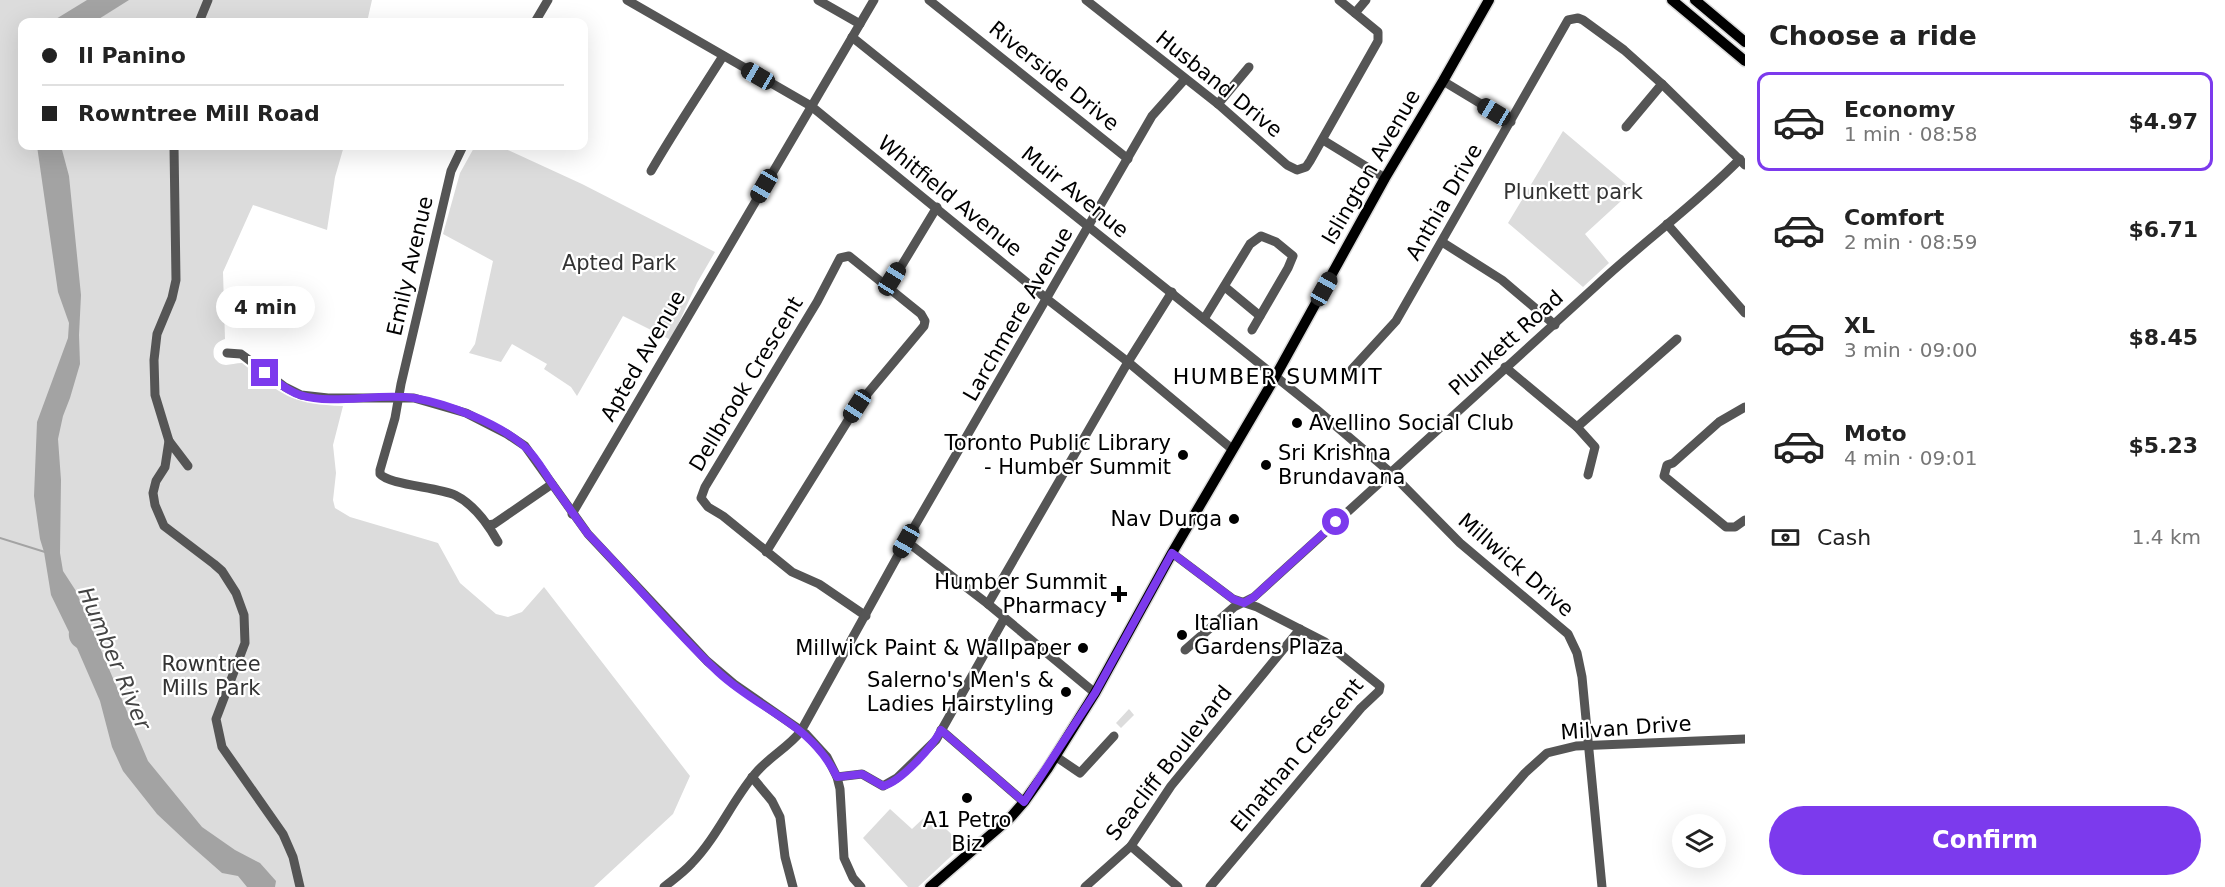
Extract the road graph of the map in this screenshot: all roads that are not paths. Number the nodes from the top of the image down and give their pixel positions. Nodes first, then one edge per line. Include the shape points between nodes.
1 (208, 0) edge
2 (548, 0) edge
3 (818, 0) edge
4 (874, 0) edge
5 (929, 0) edge
6 (1086, 0) edge
7 (1339, 0) edge
8 (1366, 0) edge
9 (1672, 0) edge
10 (1695, 0) edge
11 (632, 1) edge
12 (1486, 1) edge
13 (1354, 13) junction
14 (201, 18) edge
15 (537, 18) edge
16 (860, 24) junction
17 (852, 37) junction
18 (1745, 42) edge
19 (723, 56) junction
20 (1745, 61) edge
21 (1249, 67) dead end
22 (1185, 80) junction
23 (1443, 81) junction
24 (1662, 84) junction
25 (1218, 104) junction
26 (810, 106) junction
27 (1510, 122) junction
28 (1626, 126) dead end
29 (1323, 140) junction
30 (174, 150) edge
31 (461, 150) edge
32 (1128, 159) junction
33 (1742, 162) edge
34 (651, 171) dead end
35 (1385, 178) junction
36 (937, 207) junction
37 (1667, 224) junction
38 (1089, 227) junction
39 (1442, 242) junction
40 (1225, 287) junction
41 (888, 288) junction
42 (1172, 292) junction
43 (1047, 299) junction
44 (1745, 313) edge
45 (1260, 316) junction
46 (1204, 319) junction
47 (1555, 325) junction
48 (1252, 330) dead end
49 (1677, 339) dead end
50 (227, 353) dead end
51 (1128, 362) junction
52 (1505, 367) junction
53 (1352, 369) dead end
54 (1276, 376) junction
55 (398, 398) junction
56 (1745, 407) edge
57 (1577, 427) junction
58 (168, 441) junction
59 (1232, 449) junction
60 (188, 466) dead end
61 (1391, 472) junction
62 (1588, 475) dead end
63 (552, 484) junction
64 (572, 513) junction
65 (1745, 520) edge
66 (488, 525) junction
67 (906, 541) junction
68 (498, 542) dead end
69 (766, 552) junction
70 (1172, 553) junction
71 (1244, 603) junction
72 (988, 604) junction
73 (866, 616) junction
74 (1004, 619) junction
75 (1300, 628) junction
76 (1185, 650) dead end
77 (1095, 693) junction
78 (941, 730) junction
79 (801, 731) junction
80 (1114, 736) dead end
81 (1745, 739) edge
82 (1588, 746) junction
83 (1055, 756) junction
84 (752, 777) junction
85 (837, 777) junction
86 (1024, 802) junction
87 (1131, 846) junction
88 (300, 887) edge
89 (664, 887) edge
90 (793, 887) edge
91 (861, 887) edge
92 (930, 887) edge
93 (1085, 887) edge
94 (1178, 887) edge
95 (1210, 887) edge
96 (1425, 887) edge
97 (1602, 887) edge

1 - 14 street
2 - 15 street
3 - 16 street
4 - 16 street, Apted Avenue
5 - 32 street, Riverside Drive
6 - 22 street, Husband Drive
7 - 13 street
8 - 13 street
9 - 20 main road
10 - 18 main road
11 - 19 street, Whitfield Avenue
12 - 23 main road, Islington Avenue
13 - 29 street via 1378,32 1378,41
16 - 17 street, Apted Avenue
17 - 26 street, Apted Avenue
17 - 38 street, Muir Avenue
19 - 26 street, Whitfield Avenue
19 - 34 street
21 - 25 street
22 - 25 street, Husband Drive
22 - 32 street, Larchmere Avenue via 1152,116
23 - 27 street
23 - 35 main road, Islington Avenue
24 - 27 street, Anthia Drive via 1590,24 1573,18 1559,34
24 - 28 street
24 - 33 street, Anthia Drive
25 - 29 street, Husband Drive via 1292,168 1306,167
26 - 36 street, Whitfield Avenue
26 - 64 street, Apted Avenue
27 - 39 street, Anthia Drive
29 - 35 street
30 - 58 street via 176,280 158,334 154,360 155,395
31 - 55 street, Emily Avenue via 451,171
32 - 38 street, Larchmere Avenue
33 - 37 street, Plunkett Road
35 - 54 main road, Islington Avenue
36 - 41 street
36 - 43 street, Whitfield Avenue
37 - 44 street
37 - 47 street, Plunkett Road
38 - 42 street, Muir Avenue
38 - 43 street, Larchmere Avenue
39 - 47 street via 1502,280
39 - 53 street, Anthia Drive via 1396,321
40 - 45 street
40 - 45 street via 1250,244 1262,236 1293,256
40 - 46 street
41 - 69 street via 921,314 924,326 857,406
41 - 69 street, Dellbrook Crescent via 851,257 840,258 703,492 704,503
42 - 46 street, Muir Avenue
42 - 51 street
43 - 51 street, Whitfield Avenue
43 - 67 street, Larchmere Avenue
45 - 48 street
46 - 54 street, Muir Avenue
47 - 52 street, Plunkett Road
49 - 57 street
50 - 55 street via 241,354 301,395
51 - 59 street, Whitfield Avenue
51 - 72 street
52 - 57 street
52 - 61 street, Plunkett Road
54 - 59 main road, Islington Avenue
54 - 61 street, Millwick Drive
55 - 63 street via 414,398 460,411 507,434 530,452
55 - 66 street, Emily Avenue via 380,474 387,480 455,495
56 - 65 street via 1719,422 1667,465 1664,476 1726,527 1735,527
57 - 62 street via 1595,447
58 - 60 street
58 - 88 street via 167,458 153,493 157,514 171,533 222,572 244,615 245,643 216,720 222,747 283,834
59 - 70 main road, Islington Avenue
61 - 71 street, Plunkett Road
61 - 82 street, Millwick Drive via 1460,543 1568,634 1580,661
63 - 64 street
63 - 66 street
64 - 79 street via 720,674
66 - 68 street
67 - 72 street
67 - 73 street, Larchmere Avenue
69 - 73 street, Dellbrook Crescent
70 - 71 street, Elnathan Crescent
70 - 77 main road, Islington Avenue
71 - 75 street, Elnathan Crescent
71 - 76 street, Plunkett Road via 1234,607
72 - 74 street
73 - 79 street, Larchmere Avenue
74 - 77 street
74 - 78 street
75 - 87 street, Seacliff Boulevard via 1171,786
75 - 95 street, Elnathan Crescent via 1325,642 1377,683 1379,691
77 - 83 main road, Islington Avenue
78 - 85 street via 928,750 887,785 878,785 862,774
78 - 86 street
79 - 84 street, Larchmere Avenue
79 - 85 street via 818,746
80 - 83 street via 1080,773
81 - 82 street, Milvan Drive
82 - 96 street, Milvan Drive via 1561,749 1540,759
82 - 97 street, Millwick Drive
83 - 86 main road, Islington Avenue
84 - 89 street, Larchmere Avenue via 703,851
84 - 90 street via 780,817
85 - 91 street via 844,858
86 - 92 main road, Islington Avenue
87 - 93 street, Seacliff Boulevard
87 - 94 street

